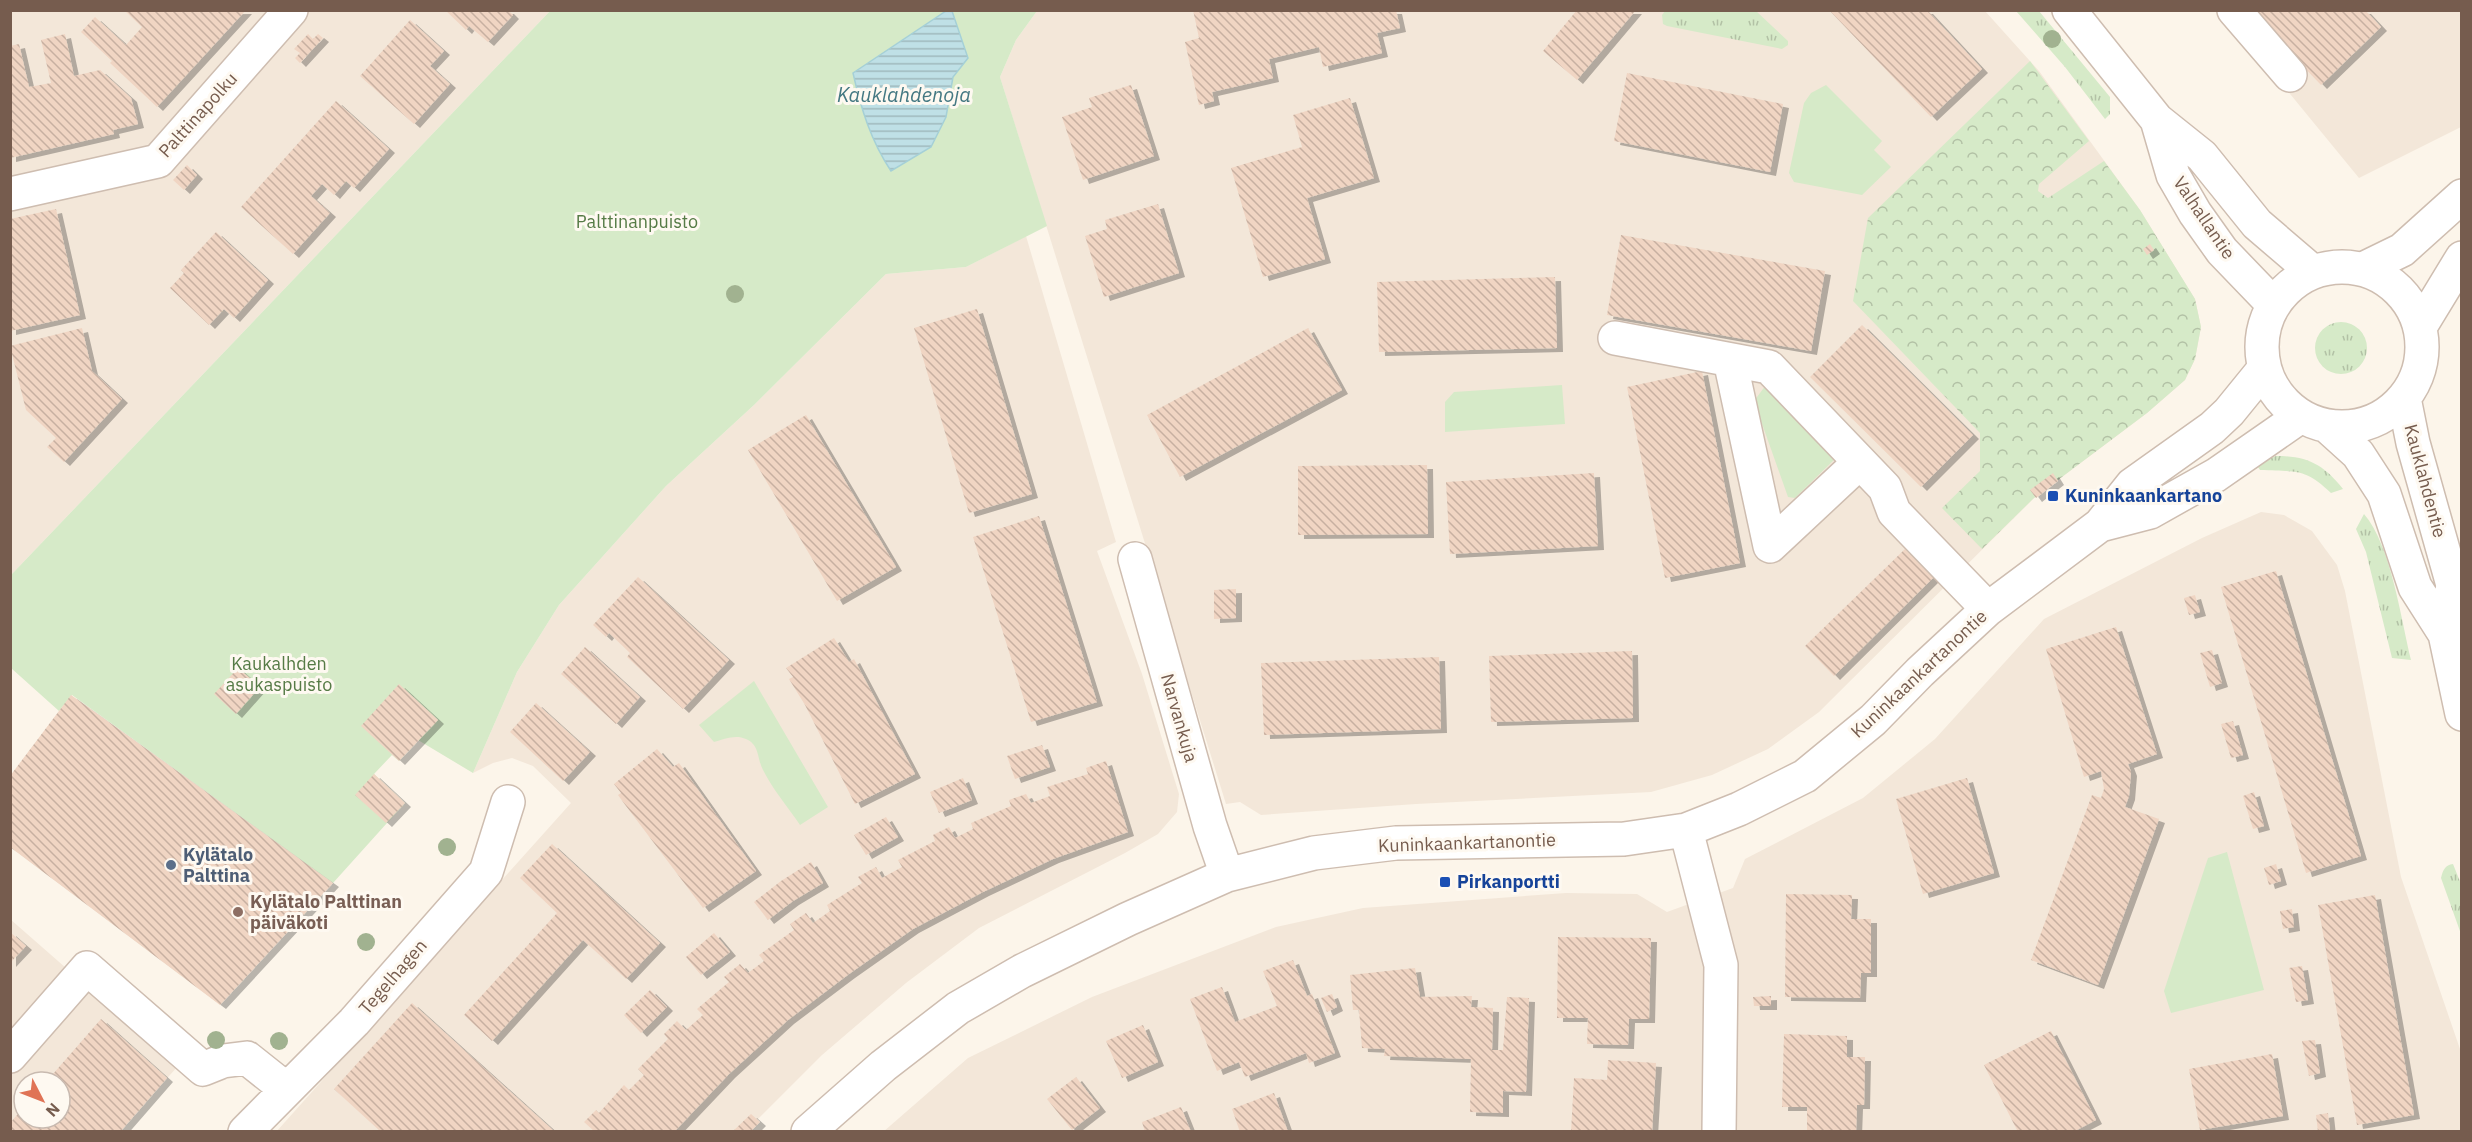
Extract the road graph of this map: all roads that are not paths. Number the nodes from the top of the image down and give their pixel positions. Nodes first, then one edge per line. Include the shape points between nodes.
1 (291, 10) edge
2 (2069, 10) edge
3 (2234, 10) edge
4 (2290, 75) dead end
5 (2157, 120) junction
6 (10, 194) edge
7 (2462, 196) edge
8 (2462, 258) edge
9 (2363, 269) junction
10 (2313, 272) junction
11 (2273, 304) junction
12 (2420, 327) junction
13 (1614, 338) dead end
14 (1730, 360) junction
15 (2265, 369) junction
16 (2404, 398) junction
17 (2314, 421) junction
18 (1860, 462) junction
19 (2100, 525) junction
20 (1135, 559) dead end
21 (1988, 609) junction
22 (2445, 634) junction
23 (2462, 714) edge
24 (508, 802) dead end
25 (1686, 830) junction
26 (1227, 875) junction
27 (10, 1056) edge
28 (286, 1089) junction
29 (245, 1131) edge
30 (808, 1131) edge
31 (1719, 1131) edge

1 - 6 street, Palttinapolku via 158,161
2 - 5 street, Valhallantie
3 - 4 street
5 - 10 street, Valhallantie via 2202,156 2257,224
5 - 11 street, Valhallantie via 2173,175 2195,213 2222,251
7 - 9 street via 2402,250
8 - 12 street
9 - 10 street via 2338,266
9 - 12 street via 2383,277 2399,290
10 - 11 street via 2297,280
11 - 15 street via 2262,336
12 - 16 street via 2420,364
13 - 14 street
14 - 18 street via 1769,367
14 - 18 street via 1770,546
15 - 17 street via 2278,396
15 - 19 street, Kuninkaankartanontie via 2212,428 2132,485
16 - 17 street via 2369,422 2348,427
16 - 22 street, Kauklahdentie via 2453,585
17 - 19 street, Kuninkaankartanontie via 2150,512
17 - 22 street, Kauklahdentie via 2358,454 2384,494 2415,587
18 - 21 street via 1885,488 1894,512
19 - 21 street, Kuninkaankartanontie
20 - 26 street, Narvankuja
21 - 25 street, Kuninkaankartanontie via 1873,720 1805,776
22 - 23 street, Kauklahdentie
24 - 28 street, Tegelhagen via 486,872 354,1022
25 - 26 street, Kuninkaankartanontie via 1624,839 1396,843 1314,853
25 - 31 street via 1721,965
26 - 30 street, Kuninkaankartanontie via 1096,934 958,1008
27 - 28 street via 87,968 203,1069 247,1058
28 - 29 street, Tegelhagen

